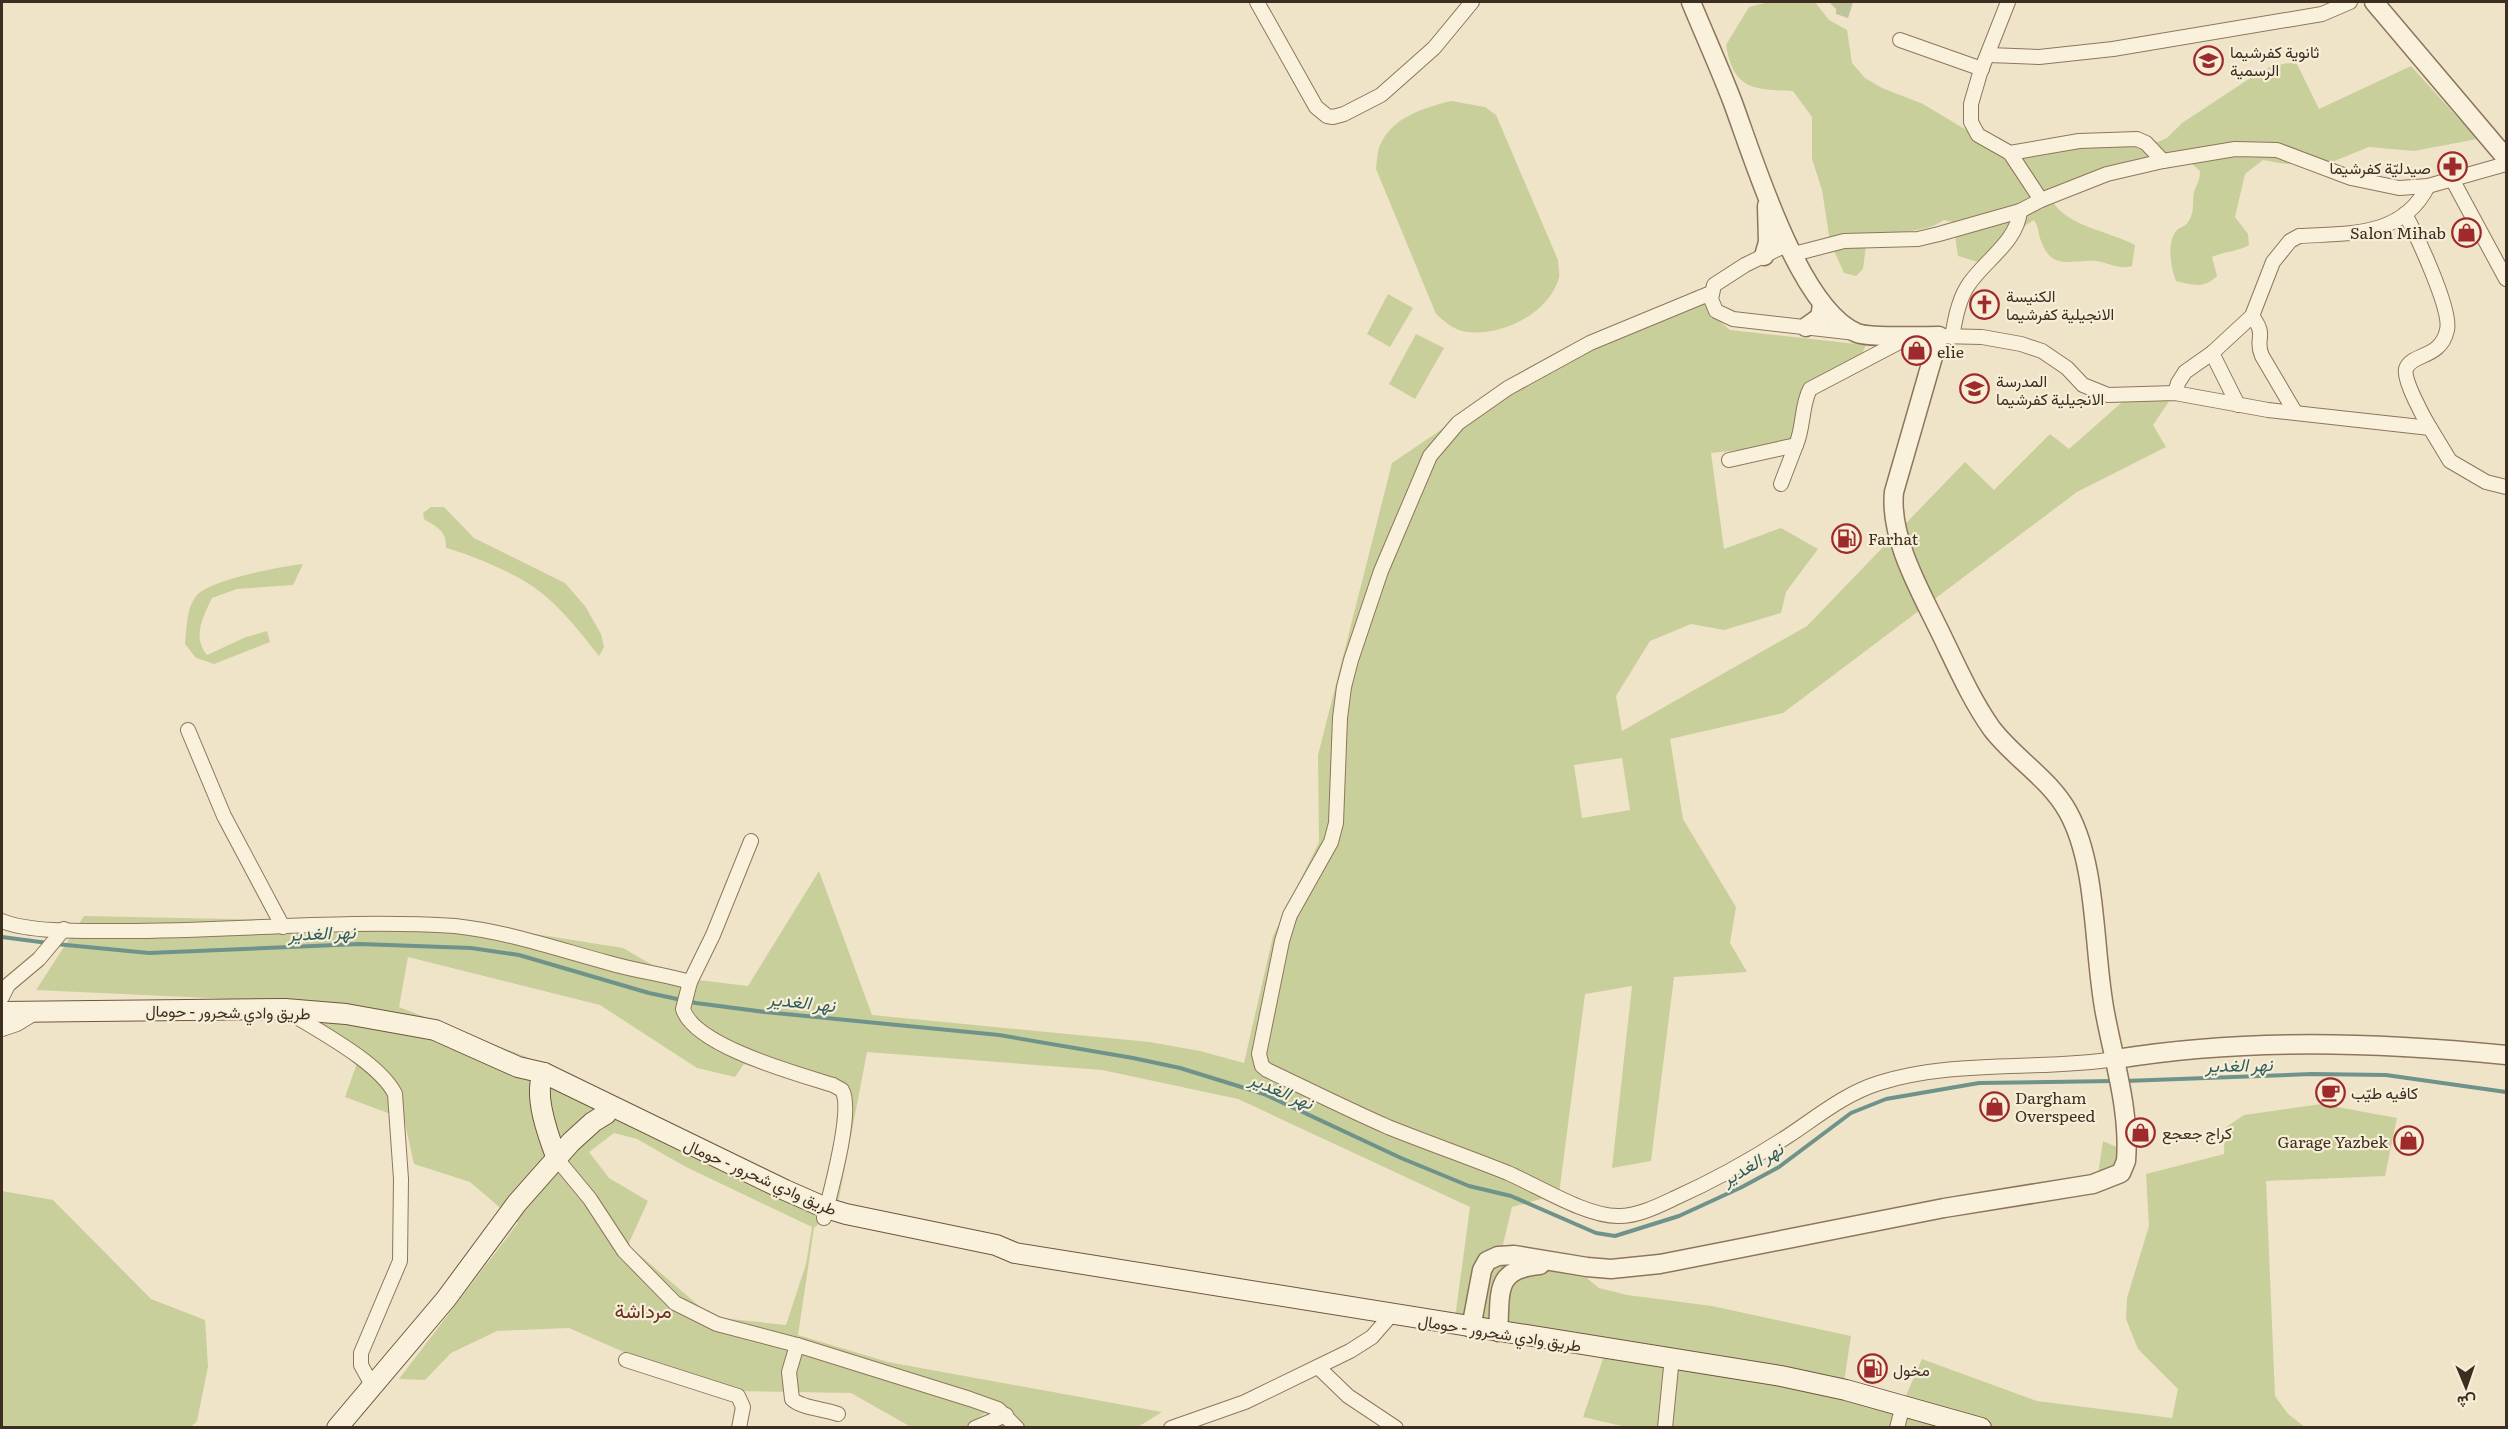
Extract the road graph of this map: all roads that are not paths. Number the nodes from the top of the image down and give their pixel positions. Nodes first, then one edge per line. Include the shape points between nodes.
1 (1257, 2) edge
2 (1472, 2) edge
3 (1691, 2) edge
4 (2008, 2) edge
5 (2350, 2) edge
6 (2374, 2) edge
7 (1900, 40) dead end
8 (1989, 55) junction
9 (1982, 69) junction
10 (2010, 153) junction
11 (2506, 158) edge
12 (2163, 161) junction
13 (2506, 164) edge
14 (2452, 179) junction
15 (2428, 186) junction
16 (1767, 199) junction
17 (2041, 200) junction
18 (2020, 212) junction
19 (2405, 214) junction
20 (1791, 249) junction
21 (1764, 256) junction
22 (2506, 279) edge
23 (1711, 293) junction
24 (1822, 305) junction
25 (2252, 316) junction
26 (1806, 327) junction
27 (1858, 333) junction
28 (1911, 336) junction
29 (1946, 337) junction
30 (2212, 353) junction
31 (2175, 393) junction
32 (2238, 405) junction
33 (2295, 412) junction
34 (2430, 428) junction
35 (1796, 445) junction
36 (1729, 460) dead end
37 (1781, 484) dead end
38 (2506, 487) edge
39 (188, 730) dead end
40 (751, 841) dead end
41 (2, 921) edge
42 (283, 927) junction
43 (62, 931) junction
44 (689, 985) junction
45 (2, 996) edge
46 (285, 1009) junction
47 (39, 1011) junction
48 (2, 1012) edge
49 (2, 1029) edge
50 (2506, 1055) edge
51 (2117, 1067) junction
52 (542, 1078) junction
53 (606, 1114) junction
54 (644, 1127) junction
55 (557, 1159) junction
56 (825, 1213) junction
57 (1557, 1263) junction
58 (1392, 1314) junction
59 (1471, 1328) junction
60 (1498, 1332) junction
61 (797, 1345) junction
62 (1672, 1357) junction
63 (627, 1360) dead end
64 (1318, 1367) junction
65 (373, 1387) junction
66 (838, 1414) dead end
67 (1006, 1415) junction
68 (1895, 1421) edge
69 (337, 1428) edge
70 (739, 1428) edge
71 (975, 1428) edge
72 (1017, 1428) edge
73 (1171, 1428) edge
74 (1396, 1428) edge
75 (1665, 1428) edge
76 (1981, 1428) edge

1 - 2 street via 1316,107 1333,117 1381,95 1434,48
3 - 16 street
4 - 8 street
5 - 8 street via 2322,14 2113,49 2039,57
6 - 11 street
7 - 9 street
8 - 9 street
9 - 10 street via 1971,104 1971,122 1978,135
10 - 12 street via 2079,141 2137,139
10 - 17 street
12 - 15 street via 2235,149 2277,150 2351,178 2399,188
12 - 17 street via 2107,174
13 - 14 street
14 - 15 street
14 - 22 street
15 - 19 street
16 - 20 street
16 - 21 street via 1768,242
17 - 18 street
18 - 20 street via 1918,239 1844,241
18 - 29 street via 2013,232 1963,295
19 - 25 street via 2385,226 2361,233 2299,236 2290,241 2273,262
19 - 34 street via 2424,251 2447,313 2447,332 2437,350 2406,367
20 - 21 street
20 - 24 street
21 - 23 street via 1719,282
23 - 26 street via 1716,311 1727,318
23 - 51 street via 1590,343 1508,388 1458,423 1430,456 1381,571 1344,687 1336,823 1330,842 1290,915 1282,941 1259,1054 1262,1066 1387,1126 1586,1209 1619,1216 1659,1205 1713,1181 1824,1110 1878,1084 1929,1072 2019,1066
24 - 26 street via 1820,317
24 - 27 street
25 - 30 street
25 - 33 street via 2261,330 2259,350
26 - 27 street
27 - 28 street
28 - 29 street
28 - 35 street via 1810,389
29 - 31 street via 1982,337 2042,351 2083,385 2108,395
29 - 51 street via 1894,492 1893,515 1923,597 1981,711 1992,729 2060,798 2077,830 2086,860 2098,970
30 - 31 street via 2185,372
30 - 32 street
31 - 32 street
32 - 33 street
33 - 34 street
34 - 38 street via 2450,461 2486,482
35 - 36 street
35 - 37 street
39 - 42 street via 224,816
40 - 44 street
41 - 43 street
42 - 43 street
42 - 44 street via 428,924 475,928 557,946
43 - 45 street via 8,985
44 - 56 street via 683,1009 691,1025 753,1059 842,1090 846,1107
46 - 47 main road, طريق وادي شحرور - حومال
46 - 52 main road, طريق وادي شحرور - حومال via 346,1014 435,1030
46 - 65 street via 365,1062 389,1083 395,1094 401,1179 400,1261 361,1353 361,1365
47 - 48 main road, طريق وادي شحرور - حومال
47 - 49 street
50 - 51 street via 2378,1045 2290,1044 2181,1050
51 - 57 street via 2126,1155 2121,1173 2104,1181 1660,1264 1611,1269
52 - 53 main road, طريق وادي شحرور - حومال
52 - 54 main road, طريق وادي شحرور - حومال
52 - 55 main road via 545,1122
53 - 54 main road, طريق وادي شحرور - حومال
53 - 55 main road via 582,1131
54 - 56 main road, طريق وادي شحرور - حومال
55 - 61 street via 591,1199 624,1251 662,1293 717,1324
55 - 65 main road via 517,1203 446,1299
56 - 58 main road, طريق وادي شحرور - حومال via 862,1230 996,1245 1015,1253
57 - 59 street via 1514,1255 1487,1261 1479,1281
57 - 60 street via 1526,1266 1507,1275 1502,1286
58 - 59 main road, طريق وادي شحرور - حومال
58 - 64 street via 1365,1343
59 - 60 main road, طريق وادي شحرور - حومال
60 - 62 main road, طريق وادي شحرور - حومال
61 - 66 street via 789,1372 792,1399
61 - 67 street via 970,1399
62 - 68 main road, طريق وادي شحرور - حومال via 1781,1376
62 - 75 street
63 - 70 street via 738,1396 743,1407
64 - 73 street via 1245,1402
64 - 74 street via 1348,1396
65 - 69 main road
67 - 71 street
67 - 72 street
68 - 76 main road, طريق وادي شحرور - حومال

